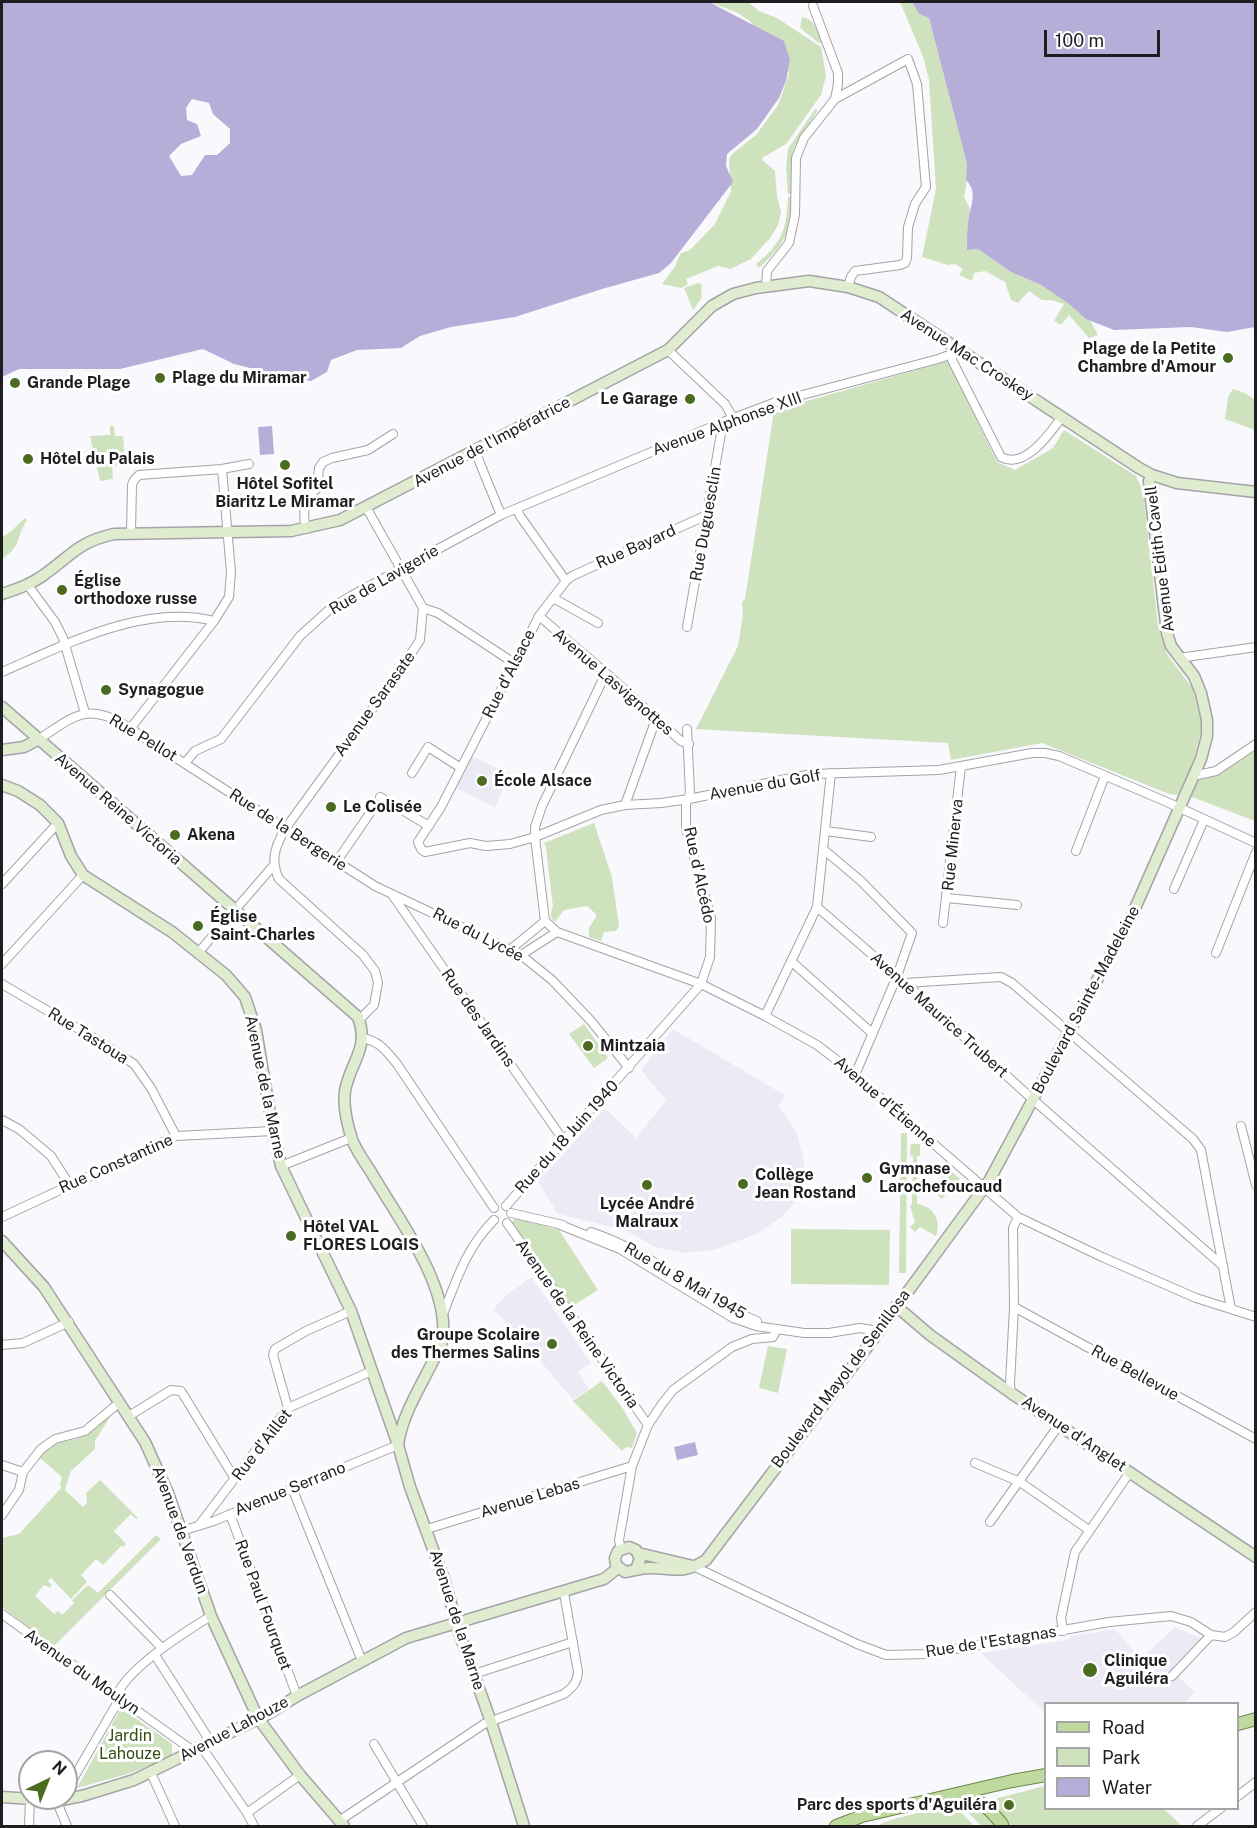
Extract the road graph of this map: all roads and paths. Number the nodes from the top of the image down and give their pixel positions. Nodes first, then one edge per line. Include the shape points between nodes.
1 (813, 6) dead end
2 (835, 99) junction
3 (766, 286) junction
4 (848, 287) junction
5 (668, 350) junction
6 (954, 351) junction
7 (1062, 417) junction
8 (733, 418) junction
9 (723, 422) junction
10 (393, 434) dead end
11 (475, 451) junction
12 (249, 464) dead end
13 (222, 469) junction
14 (1152, 475) junction
15 (1256, 492) edge
16 (366, 507) junction
17 (517, 509) junction
18 (501, 515) junction
19 (707, 515) junction
20 (306, 530) junction
21 (131, 532) junction
22 (227, 532) junction
23 (402, 569) junction
24 (566, 581) junction
25 (27, 584) junction
26 (2, 594) edge
27 (553, 598) junction
28 (423, 608) junction
29 (539, 616) junction
30 (214, 621) junction
31 (598, 623) dead end
32 (687, 627) dead end
33 (64, 646) junction
34 (1256, 647) edge
35 (1179, 658) junction
36 (514, 663) junction
37 (2, 672) edge
38 (606, 673) junction
39 (2, 707) edge
40 (85, 713) junction
41 (656, 719) junction
42 (130, 729) junction
43 (687, 729) dead end
44 (39, 739) junction
45 (689, 744) junction
46 (1256, 744) edge
47 (2, 750) edge
48 (185, 763) junction
49 (961, 766) junction
50 (461, 768) junction
51 (412, 773) dead end
52 (831, 773) junction
53 (1105, 776) junction
54 (1193, 776) junction
55 (2, 785) edge
56 (380, 797) dead end
57 (689, 799) junction
58 (625, 805) junction
59 (1179, 808) junction
60 (370, 813) dead end
61 (1204, 820) junction
62 (58, 822) junction
63 (429, 826) junction
64 (285, 829) junction
65 (825, 831) junction
66 (535, 837) junction
67 (871, 837) dead end
68 (1256, 843) edge
69 (421, 849) joint
70 (823, 849) junction
71 (1076, 851) dead end
72 (1256, 852) edge
73 (337, 861) junction
74 (273, 866) junction
75 (83, 875) junction
76 (2, 884) edge
77 (1174, 889) dead end
78 (392, 894) junction
79 (947, 898) junction
80 (1017, 905) dead end
81 (817, 907) junction
82 (234, 910) junction
83 (545, 921) junction
84 (943, 923) dead end
85 (557, 932) junction
86 (511, 949) junction
87 (198, 952) junction
88 (1216, 953) dead end
89 (521, 955) junction
90 (792, 962) junction
91 (2, 964) edge
92 (897, 976) junction
93 (905, 983) junction
94 (2, 984) edge
95 (701, 984) junction
96 (765, 1016) junction
97 (358, 1018) junction
98 (1070, 1031) junction
99 (872, 1033) junction
100 (362, 1038) junction
101 (629, 1068) junction
102 (855, 1075) junction
103 (1033, 1100) junction
104 (2, 1120) edge
105 (1241, 1126) dead end
106 (273, 1131) junction
107 (176, 1136) junction
108 (351, 1138) junction
109 (564, 1141) junction
110 (281, 1166) junction
111 (69, 1184) junction
112 (1255, 1184) edge
113 (984, 1188) junction
114 (506, 1206) junction
115 (495, 1208) junction
116 (511, 1213) junction
117 (2, 1217) edge
118 (1018, 1217) junction
119 (494, 1220) junction
120 (507, 1223) junction
121 (2, 1240) edge
122 (1223, 1266) junction
123 (896, 1306) junction
124 (1014, 1307) junction
125 (1232, 1309) junction
126 (351, 1311) junction
127 (443, 1314) junction
128 (1256, 1317) edge
129 (69, 1322) junction
130 (777, 1329) junction
131 (879, 1332) junction
132 (2, 1345) edge
133 (372, 1371) junction
134 (1011, 1393) junction
135 (118, 1403) junction
136 (288, 1408) junction
137 (388, 1414) junction
138 (406, 1414) junction
139 (129, 1416) junction
140 (648, 1425) junction
141 (1059, 1425) junction
142 (1256, 1439) edge
143 (398, 1445) junction
144 (975, 1463) dead end
145 (2, 1465) edge
146 (632, 1466) junction
147 (24, 1472) junction
148 (1130, 1472) junction
149 (235, 1479) junction
150 (1020, 1482) junction
151 (292, 1488) junction
152 (230, 1514) junction
153 (2, 1515) edge
154 (990, 1522) dead end
155 (200, 1524) junction
156 (427, 1529) junction
157 (1089, 1530) junction
158 (182, 1531) junction
159 (621, 1549) junction
160 (638, 1553) junction
161 (1256, 1557) edge
162 (695, 1567) junction
163 (618, 1568) junction
164 (636, 1569) junction
165 (564, 1593) junction
166 (110, 1595) dead end
167 (1256, 1612) edge
168 (2, 1614) edge
169 (211, 1616) junction
170 (457, 1623) junction
171 (1063, 1631) junction
172 (1211, 1635) junction
173 (573, 1642) junction
174 (162, 1648) junction
175 (155, 1655) junction
176 (362, 1661) junction
177 (474, 1674) junction
178 (1172, 1676) dead end
179 (297, 1696) junction
180 (118, 1697) junction
181 (258, 1718) junction
182 (1256, 1719) edge
183 (491, 1722) junction
184 (1239, 1724) edge
185 (374, 1744) dead end
186 (201, 1745) junction
187 (78, 1770) edge
188 (1044, 1771) edge
189 (151, 1773) junction
190 (300, 1775) junction
191 (1044, 1775) edge
192 (1012, 1781) junction
193 (396, 1782) junction
194 (1256, 1782) edge
195 (78, 1794) edge
196 (1239, 1795) edge
197 (2, 1797) edge
198 (18, 1798) edge
199 (932, 1800) junction
200 (30, 1810) edge
201 (61, 1810) edge
202 (1220, 1810) edge
203 (248, 1813) junction
204 (342, 1824) edge
205 (1002, 1824) dead end
206 (29, 1827) edge
207 (67, 1827) edge
208 (175, 1827) edge
209 (254, 1827) edge
210 (423, 1827) edge
211 (524, 1827) edge
212 (836, 1827) edge
213 (1197, 1827) edge

1 - 2 street via 838,73
2 - 3 street via 799,146 795,215 789,243 767,271
2 - 4 street via 908,59 916,84 926,187 915,204 908,227 905,263 855,271
3 - 4 main road, Avenue Mac Croskey via 809,281
3 - 5 main road, Avenue de l'Impératrice via 739,292 712,306
4 - 6 main road, Avenue Mac Croskey via 879,297
5 - 8 street via 725,404
5 - 11 main road, Avenue de l'Impératrice
6 - 7 main road, Avenue Mac Croskey
6 - 7 street via 952,360 1001,457 1015,460 1040,446
6 - 8 street, Avenue Alphonse XIII
7 - 14 main road, Avenue Mac Croskey
8 - 9 street, Avenue Alphonse XIII
9 - 17 street, Avenue Alphonse XIII
9 - 19 street, Rue Duguesclin
10 - 20 street via 368,450 323,462 317,488 307,499
11 - 16 main road, Avenue de l'Impératrice
11 - 18 street
12 - 13 street
13 - 21 street via 139,476 132,485
13 - 22 street
14 - 15 main road, Avenue Mac Croskey via 1193,485
14 - 35 main road, Avenue Edith Cavell via 1150,492 1164,618 1171,646
16 - 20 main road, Avenue de l'Impératrice
16 - 23 street
17 - 18 street, Avenue Alphonse XIII
17 - 24 street
18 - 23 street, Rue de Lavigerie
19 - 24 street, Rue Bayard
19 - 32 street, Rue Duguesclin
20 - 22 main road, Avenue de l'Impératrice
21 - 22 main road, Avenue de l'Impératrice
21 - 25 main road, Avenue de l'Impératrice via 93,538
22 - 30 street via 229,597
23 - 28 street
23 - 48 street, Rue de Lavigerie via 331,608 300,636 220,739 195,751
24 - 27 street, Rue d'Alsace
25 - 26 main road, Avenue de l'Impératrice
25 - 33 street via 55,622
27 - 29 street, Rue d'Alsace
27 - 31 street
28 - 36 street via 438,613
28 - 64 street, Avenue Sarasate via 420,640
29 - 36 street, Rue d'Alsace
29 - 38 street, Avenue Lasvignottes
30 - 33 street via 138,619
30 - 42 street
33 - 37 street
33 - 40 street
34 - 35 street
35 - 54 main road, Avenue Edith Cavell via 1194,676 1207,720 1207,736
36 - 50 street, Rue d'Alsace
38 - 41 street, Avenue Lasvignottes
38 - 66 street via 542,806
39 - 44 main road, Avenue Reine Victoria
40 - 42 street, Rue Pellot via 104,714
40 - 44 street
41 - 45 street, Avenue Lasvignottes
41 - 58 street
42 - 48 street, Rue Pellot
43 - 45 street
44 - 47 main road via 24,747
44 - 82 main road, Avenue Reine Victoria
45 - 57 street
46 - 54 street via 1216,771
48 - 64 street, Rue de la Bergerie
49 - 52 street, Avenue du Golf
49 - 53 street, Avenue du Golf via 1046,753
49 - 79 street, Rue Minerva
50 - 51 street via 429,747
50 - 63 street, Rue d'Alsace
52 - 57 street, Avenue du Golf
52 - 65 street
53 - 59 street, Avenue du Golf
53 - 71 street
54 - 59 main road, Avenue Edith Cavell
55 - 62 main road, Avenue de la Marne via 40,805
56 - 63 street
57 - 58 street, Avenue du Golf
57 - 95 street, Rue d'Alcédo via 686,829 711,918 710,957
58 - 66 street, Avenue du Golf via 601,810
59 - 61 street, Avenue du Golf
59 - 98 main road, Boulevard Sainte-Madeleine via 1132,915
60 - 73 street
61 - 68 street, Avenue du Golf
61 - 77 street
62 - 75 main road, Avenue de la Marne via 70,856
62 - 76 street
63 - 69 street, Rue d'Alsace via 418,842
64 - 73 street, Rue de la Bergerie
64 - 74 street, Avenue Sarasate via 277,843
65 - 67 street
65 - 70 street
66 - 69 street, Avenue du Golf via 510,844 470,843 425,852
66 - 83 street
70 - 81 street
70 - 92 street via 912,933
72 - 88 street
73 - 78 street, Rue de la Bergerie
74 - 82 street
74 - 97 street via 279,879 375,970 378,983 374,1005
75 - 87 main road, Avenue de la Marne
75 - 91 street
78 - 86 street, Rue du Lycée
78 - 109 street, Rue des Jardins
79 - 80 street
79 - 84 street, Rue Minerva
81 - 90 street
81 - 92 street, Avenue Maurice Trubert
82 - 87 street
82 - 97 main road
83 - 85 street, Avenue d'Étienne
83 - 86 street
85 - 89 street
85 - 95 street, Avenue d'Étienne
86 - 89 street, Rue du Lycée
87 - 106 main road, Avenue de la Marne via 245,997 256,1030
89 - 101 street, Rue du Lycée via 552,980
90 - 96 street
90 - 99 street
92 - 93 street, Avenue Maurice Trubert
92 - 99 street
93 - 98 street via 1001,977
93 - 103 street, Avenue Maurice Trubert
94 - 107 street, Rue Tastoua via 134,1064
95 - 96 street, Avenue d'Étienne
95 - 101 street, Rue d'Alcédo
96 - 102 street, Avenue d'Étienne via 817,1045
97 - 100 main road
98 - 103 main road, Boulevard Sainte-Madeleine
98 - 122 street via 1201,1150
99 - 102 street
100 - 108 main road via 345,1090
100 - 115 street via 382,1045 397,1064
101 - 109 street, Rue du 18 Juin 1940
102 - 113 street, Avenue d'Étienne
103 - 113 main road, Boulevard Sainte-Madeleine
103 - 122 street, Avenue Maurice Trubert
104 - 111 street via 51,1156
105 - 112 street
106 - 107 street, Rue Constantine
106 - 110 main road, Avenue de la Marne
107 - 111 street, Rue Constantine
108 - 110 street
108 - 127 main road via 429,1271
109 - 114 street, Rue du 18 Juin 1940
110 - 126 main road, Avenue de la Marne
111 - 117 street, Rue Constantine
113 - 118 street, Avenue d'Étienne
113 - 123 main road, Boulevard Mayol de Senillosa
114 - 115 street
114 - 116 street
115 - 119 street
116 - 120 street
116 - 130 street, Rue du 8 Mai 1945 via 572,1226 627,1246 735,1312
118 - 124 street via 1013,1228
118 - 125 street, Avenue d'Étienne via 1196,1298
119 - 120 street
119 - 127 street via 465,1258
120 - 140 street, Avenue de la Reine Victoria
121 - 129 main road, Avenue de Verdun
122 - 125 street
123 - 131 main road, Boulevard Mayol de Senillosa
123 - 134 main road, Avenue d'Anglet
124 - 134 street
124 - 142 street, Rue Bellevue
125 - 128 street, Avenue d'Étienne
126 - 133 main road, Avenue de la Marne
126 - 136 street via 275,1348 273,1355
127 - 138 main road via 443,1339
129 - 132 street via 23,1343
129 - 135 main road, Avenue de Verdun
130 - 131 street, Rue du 8 Mai 1945 via 829,1333 860,1328
130 - 140 street via 773,1337 752,1339 732,1347 683,1382
131 - 162 main road, Boulevard Mayol de Senillosa via 706,1560
133 - 136 street, Rue d'Aillet
133 - 137 main road, Avenue de la Marne
134 - 141 main road, Avenue d'Anglet
135 - 139 main road, Avenue de Verdun
135 - 147 street via 85,1431 50,1442
136 - 149 street, Rue d'Aillet
137 - 138 main road via 397,1418
137 - 143 main road, Avenue de la Marne
138 - 143 main road
139 - 149 street via 171,1389 181,1391
139 - 158 main road, Avenue de Verdun via 158,1467
140 - 146 street
141 - 148 main road, Avenue d'Anglet
141 - 150 street
143 - 151 street, Avenue Serrano
143 - 156 main road, Avenue de la Marne
144 - 150 street
145 - 147 street
146 - 156 street, Avenue Lebas
146 - 159 street via 619,1540
147 - 153 street via 19,1490
148 - 157 street
148 - 161 main road, Avenue d'Anglet
149 - 155 street, Rue d'Aillet
150 - 154 street
150 - 157 street
151 - 152 street, Avenue Serrano
151 - 176 street
152 - 155 street, Avenue Serrano
152 - 179 street, Rue Paul Fourquet
155 - 158 street, Avenue Serrano
156 - 170 main road, Avenue de la Marne
157 - 171 street via 1075,1552 1061,1618
158 - 169 main road, Avenue de Verdun
159 - 160 main road via 629,1547
159 - 163 main road via 615,1558
160 - 162 main road
160 - 164 main road
162 - 164 main road via 678,1571
162 - 171 street, Rue de l'Estagnas via 886,1655 927,1654
163 - 164 main road via 625,1572
163 - 165 main road, Avenue Lahouze via 604,1579
165 - 170 main road, Avenue Lahouze
165 - 173 street
166 - 174 street
167 - 172 street via 1225,1637
168 - 180 street, Avenue du Moulyn
169 - 174 street
169 - 181 main road, Avenue de Verdun
170 - 176 main road, Avenue Lahouze via 406,1638
170 - 177 main road, Avenue de la Marne
171 - 172 street, Rue de l'Estagnas via 1171,1616 1191,1622
172 - 178 street
173 - 177 street
173 - 183 street via 578,1672 571,1689
174 - 175 street
175 - 180 street via 136,1671
175 - 186 street
176 - 179 main road, Avenue Lahouze
177 - 183 main road, Avenue de la Marne
179 - 181 main road, Avenue Lahouze
180 - 186 street, Avenue du Moulyn
180 - 187 street
181 - 186 main road, Avenue Lahouze
181 - 190 main road, Avenue de Verdun
182 - 184 main road
183 - 193 street
183 - 211 main road, Avenue de la Marne
185 - 193 street
186 - 189 main road, Avenue Lahouze
186 - 203 street
188 - 192 main road
189 - 195 main road, Avenue Lahouze via 102,1791
189 - 208 street
190 - 203 street
190 - 204 main road, Avenue de Verdun
191 - 192 main road
192 - 199 main road
193 - 204 street
193 - 210 street
194 - 196 street
197 - 198 main road, Avenue Lahouze
199 - 205 main road via 976,1800
199 - 212 main road via 862,1816
200 - 206 street
201 - 207 street
202 - 213 street
203 - 209 street

